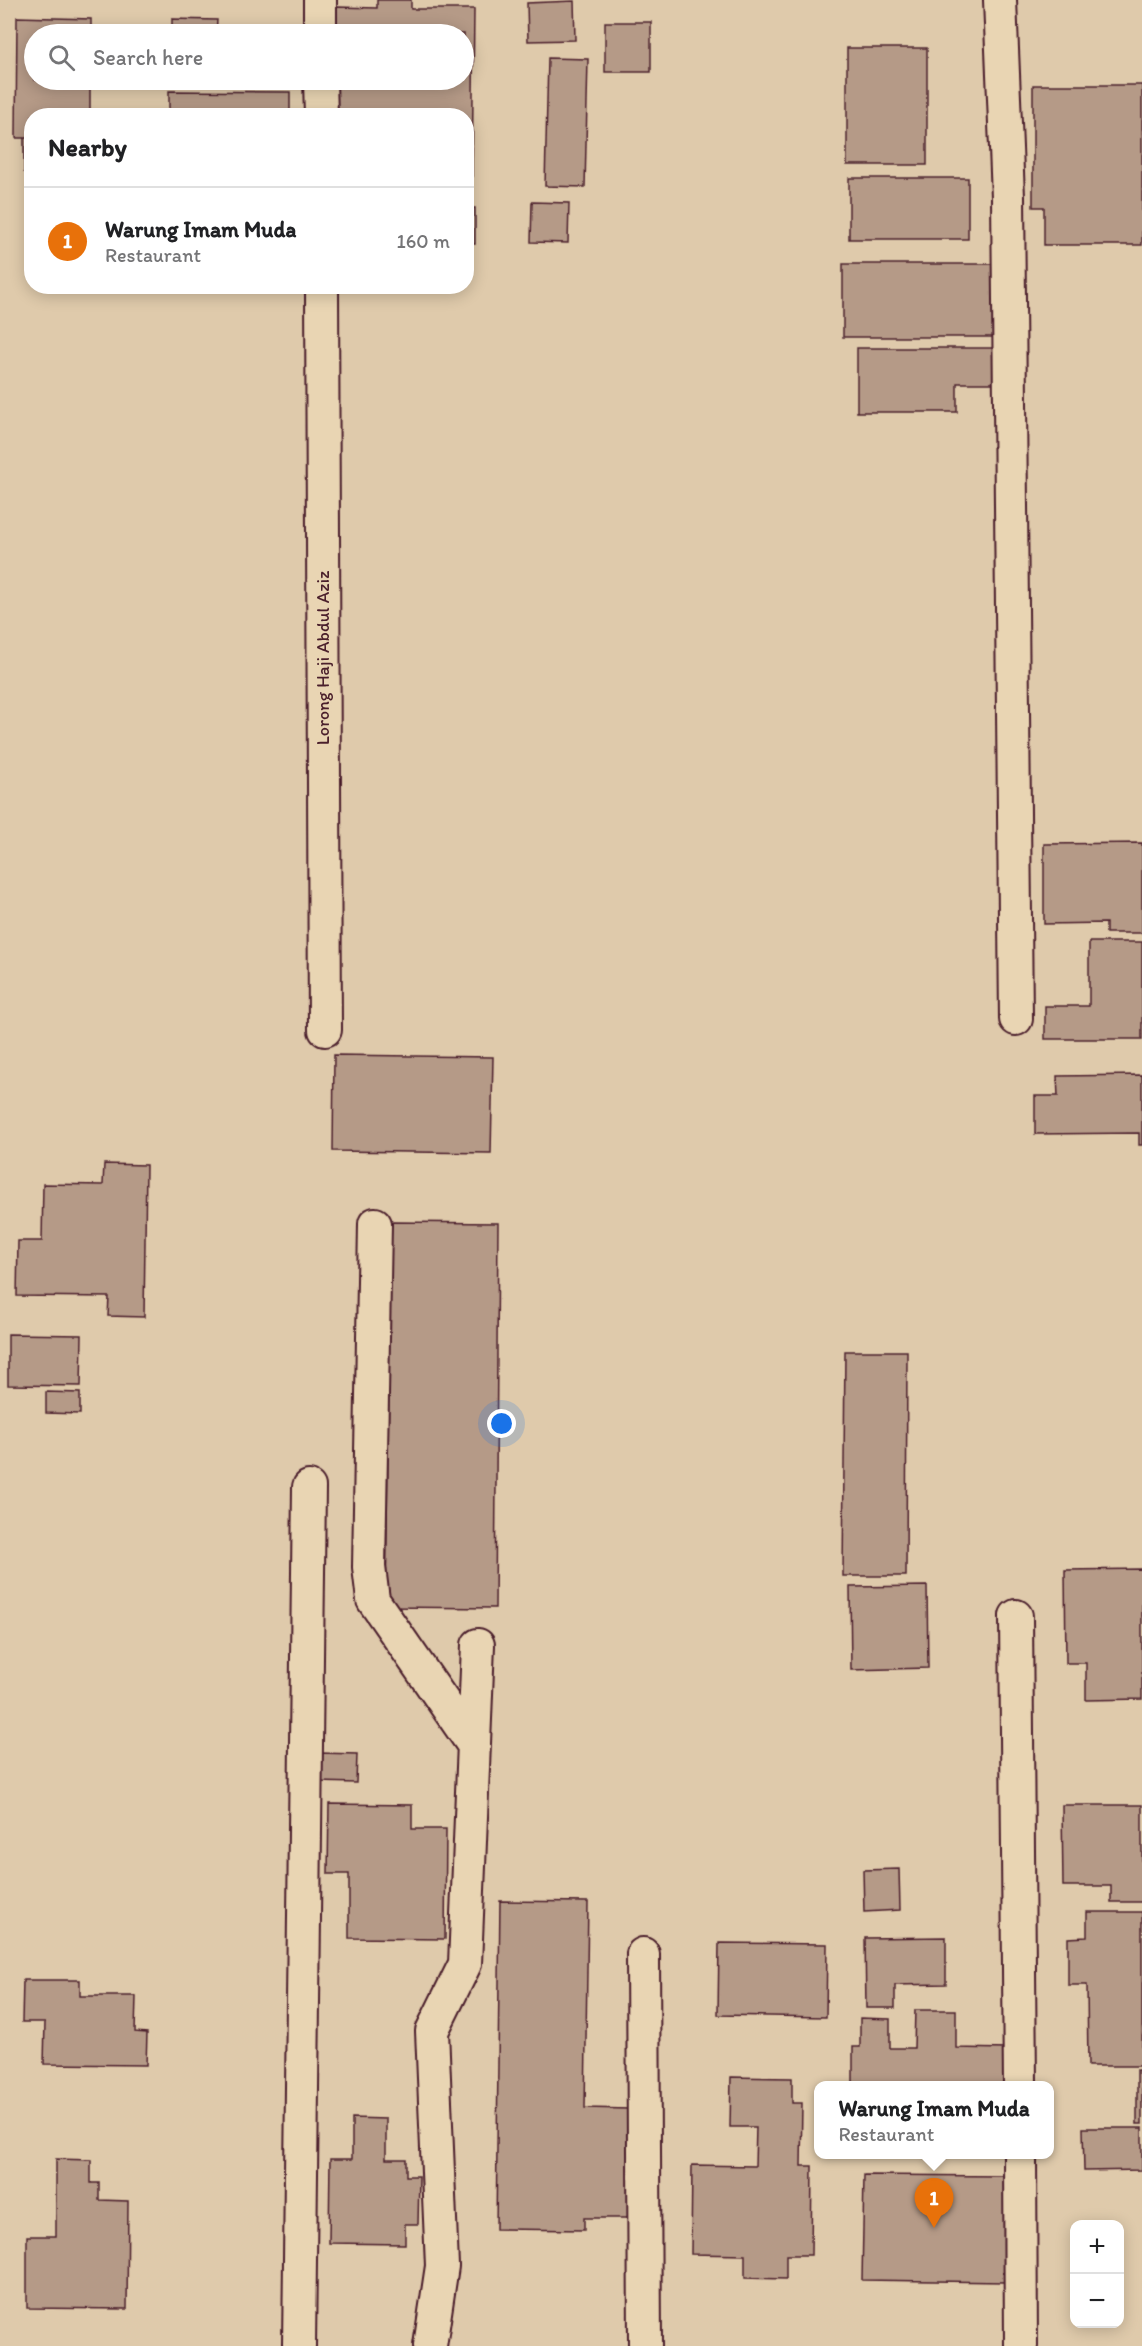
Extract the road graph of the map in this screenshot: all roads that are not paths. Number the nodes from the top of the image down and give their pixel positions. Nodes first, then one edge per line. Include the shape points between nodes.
1 (320, 0) edge
2 (1000, 0) edge
3 (320, 24) edge
4 (320, 90) edge
5 (321, 108) edge
6 (322, 294) edge
7 (1016, 1019) dead end
8 (326, 1030) dead end
9 (375, 1224) dead end
10 (309, 1487) dead end
11 (1016, 1616) dead end
12 (478, 1645) dead end
13 (474, 1746) junction
14 (643, 1954) dead end
15 (1020, 2081) edge
16 (1020, 2159) edge
17 (299, 2346) edge
18 (430, 2346) edge
19 (645, 2346) edge
20 (1021, 2346) edge

1 - 3 street
2 - 7 street via 1008,197
4 - 5 street
6 - 8 street, Lorong Haji Abdul Aziz
9 - 13 street via 369,1566 373,1600
10 - 17 street
11 - 15 street
12 - 13 street
13 - 18 street via 465,1964 432,2031 442,2266
14 - 19 street
16 - 20 street

